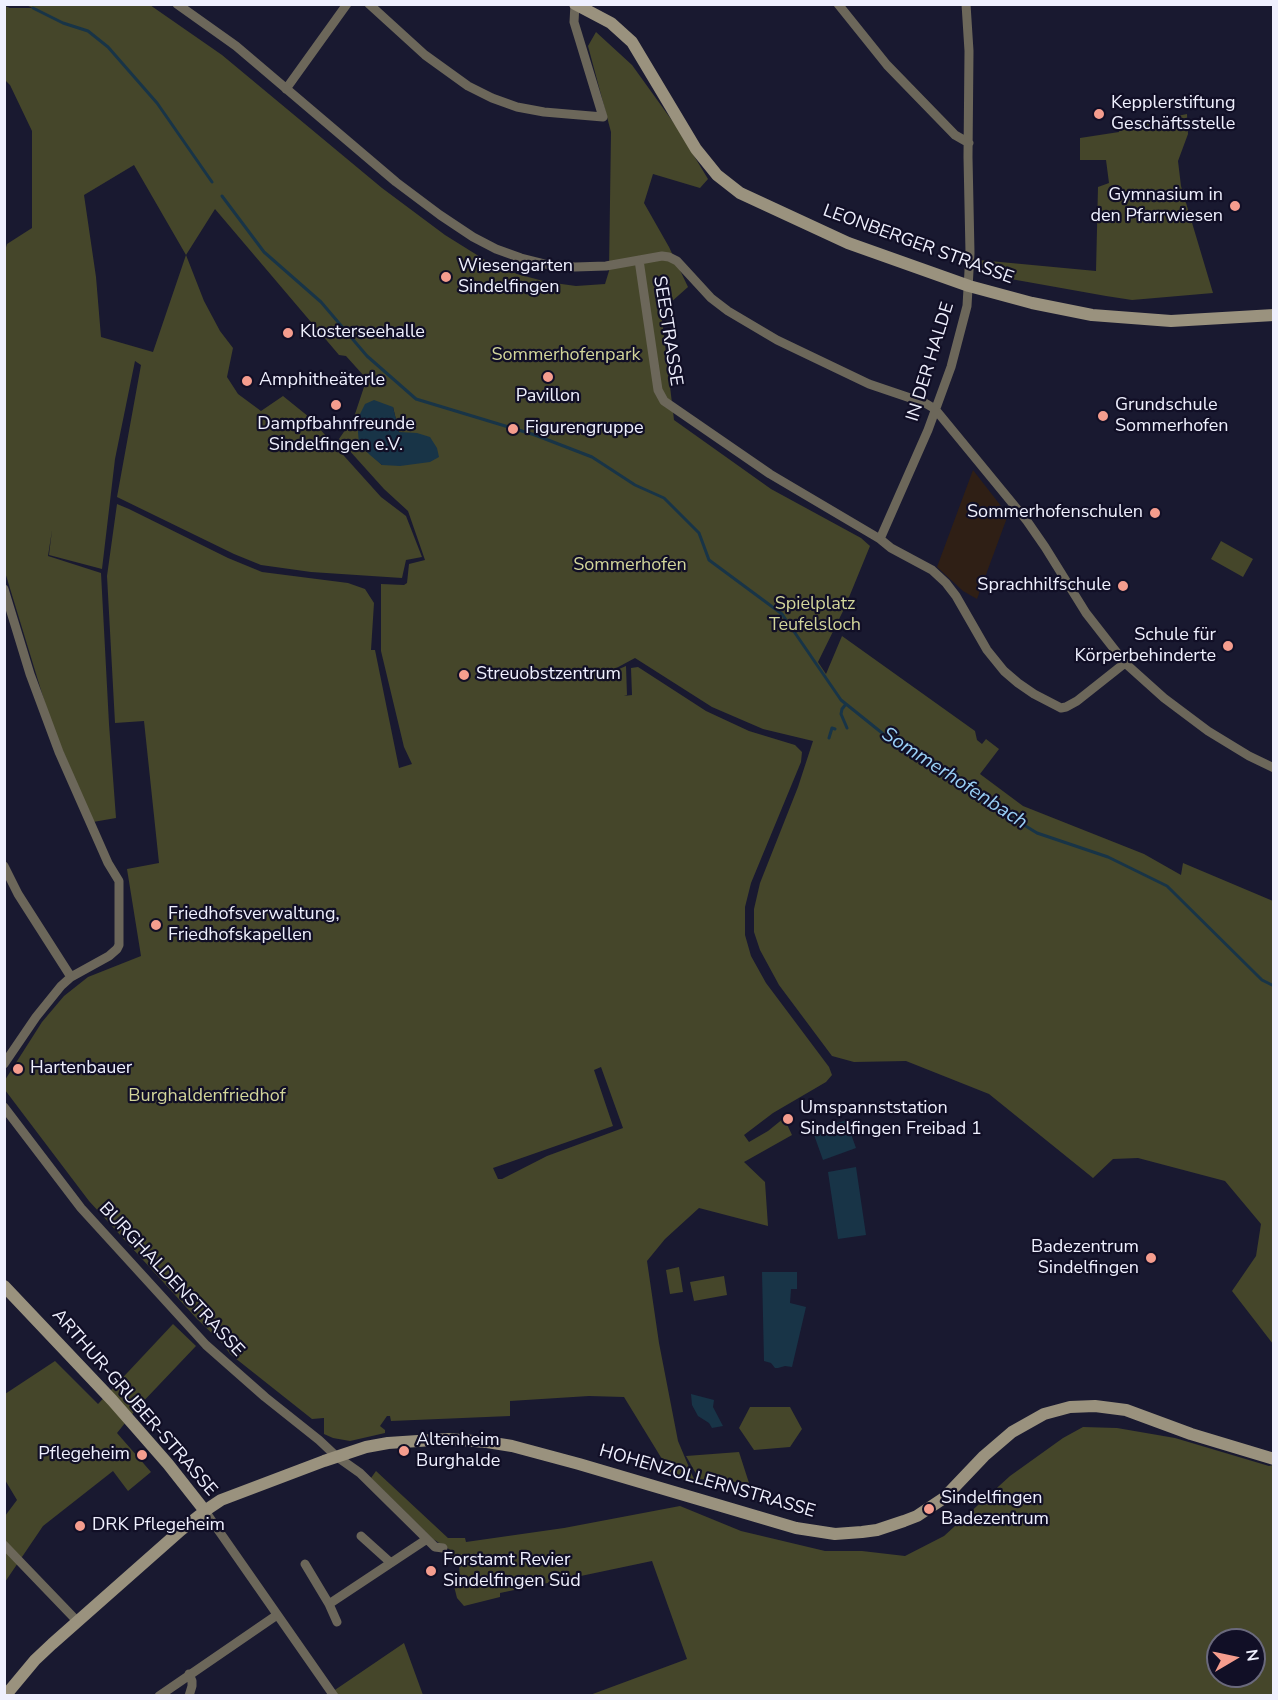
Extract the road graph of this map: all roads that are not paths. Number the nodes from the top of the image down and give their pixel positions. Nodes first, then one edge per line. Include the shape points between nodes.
1 (177, 4) edge
2 (347, 4) edge
3 (369, 4) edge
4 (575, 4) edge
5 (838, 4) edge
6 (966, 4) edge
7 (286, 89) junction
8 (969, 143) junction
9 (639, 260) junction
10 (969, 286) junction
11 (1274, 315) edge
12 (935, 410) junction
13 (880, 539) junction
14 (4, 589) edge
15 (1125, 663) junction
16 (1274, 768) edge
17 (4, 867) edge
18 (71, 977) junction
19 (4, 1064) edge
20 (4, 1107) edge
21 (5, 1286) edge
22 (336, 1456) junction
23 (1274, 1459) edge
24 (205, 1511) junction
25 (361, 1536) dead end
26 (427, 1539) junction
27 (4, 1545) edge
28 (443, 1548) dead end
29 (391, 1563) junction
30 (305, 1564) dead end
31 (329, 1604) junction
32 (277, 1615) junction
33 (78, 1622) junction
34 (337, 1622) dead end
35 (189, 1674) junction
36 (5, 1695) edge
37 (159, 1695) edge
38 (189, 1695) edge
39 (334, 1695) edge

1 - 7 street, SEESTRASSE via 236,46
2 - 7 street
3 - 4 street via 425,55 492,98 526,109 603,117 574,22
4 - 10 street, LEONBERGER STRASSE via 611,22 632,42 696,149 730,186 849,243
5 - 8 street via 894,74 955,135
6 - 8 street, IN DER HALDE
7 - 9 street, SEESTRASSE via 396,182 496,249 549,265 606,266
8 - 10 street, IN DER HALDE
9 - 12 street via 662,256 673,259 720,305 777,340 868,384
9 - 13 street, SEESTRASSE via 660,397 753,463
10 - 11 street, LEONBERGER STRASSE via 1072,311 1128,319 1171,321
10 - 12 street, IN DER HALDE via 951,367
12 - 13 street, IN DER HALDE
12 - 15 street via 1027,521 1086,613
13 - 15 street, SEESTRASSE via 937,574 956,596 978,638 1004,671 1055,705 1072,705
14 - 18 street via 59,752 119,881 117,949
15 - 16 street via 1208,731
17 - 18 street
18 - 19 street via 36,1017
20 - 22 street, BURGHALDENSTRASSE via 81,1208 194,1334
21 - 24 street, ARTHUR-GRUBER-STRASSE via 112,1400
22 - 23 street, HOHENZOLLERNSTRASSE via 388,1443 448,1439 487,1442 579,1464 796,1528 835,1534 877,1530 917,1516 944,1498 1012,1432 1044,1414 1070,1407 1126,1410
22 - 24 street, HOHENZOLLERNSTRASSE via 221,1500
22 - 26 street, BURGHALDENSTRASSE via 360,1473
24 - 32 street, ARTHUR-GRUBER-STRASSE
24 - 33 street, HOHENZOLLERNSTRASSE
25 - 29 street
26 - 28 street, BURGHALDENSTRASSE via 435,1547
26 - 29 street
27 - 33 street
29 - 31 street
30 - 31 street
31 - 34 street
32 - 35 street
32 - 39 street, ARTHUR-GRUBER-STRASSE
33 - 36 street, HOHENZOLLERNSTRASSE via 35,1660
35 - 37 street
35 - 38 street

